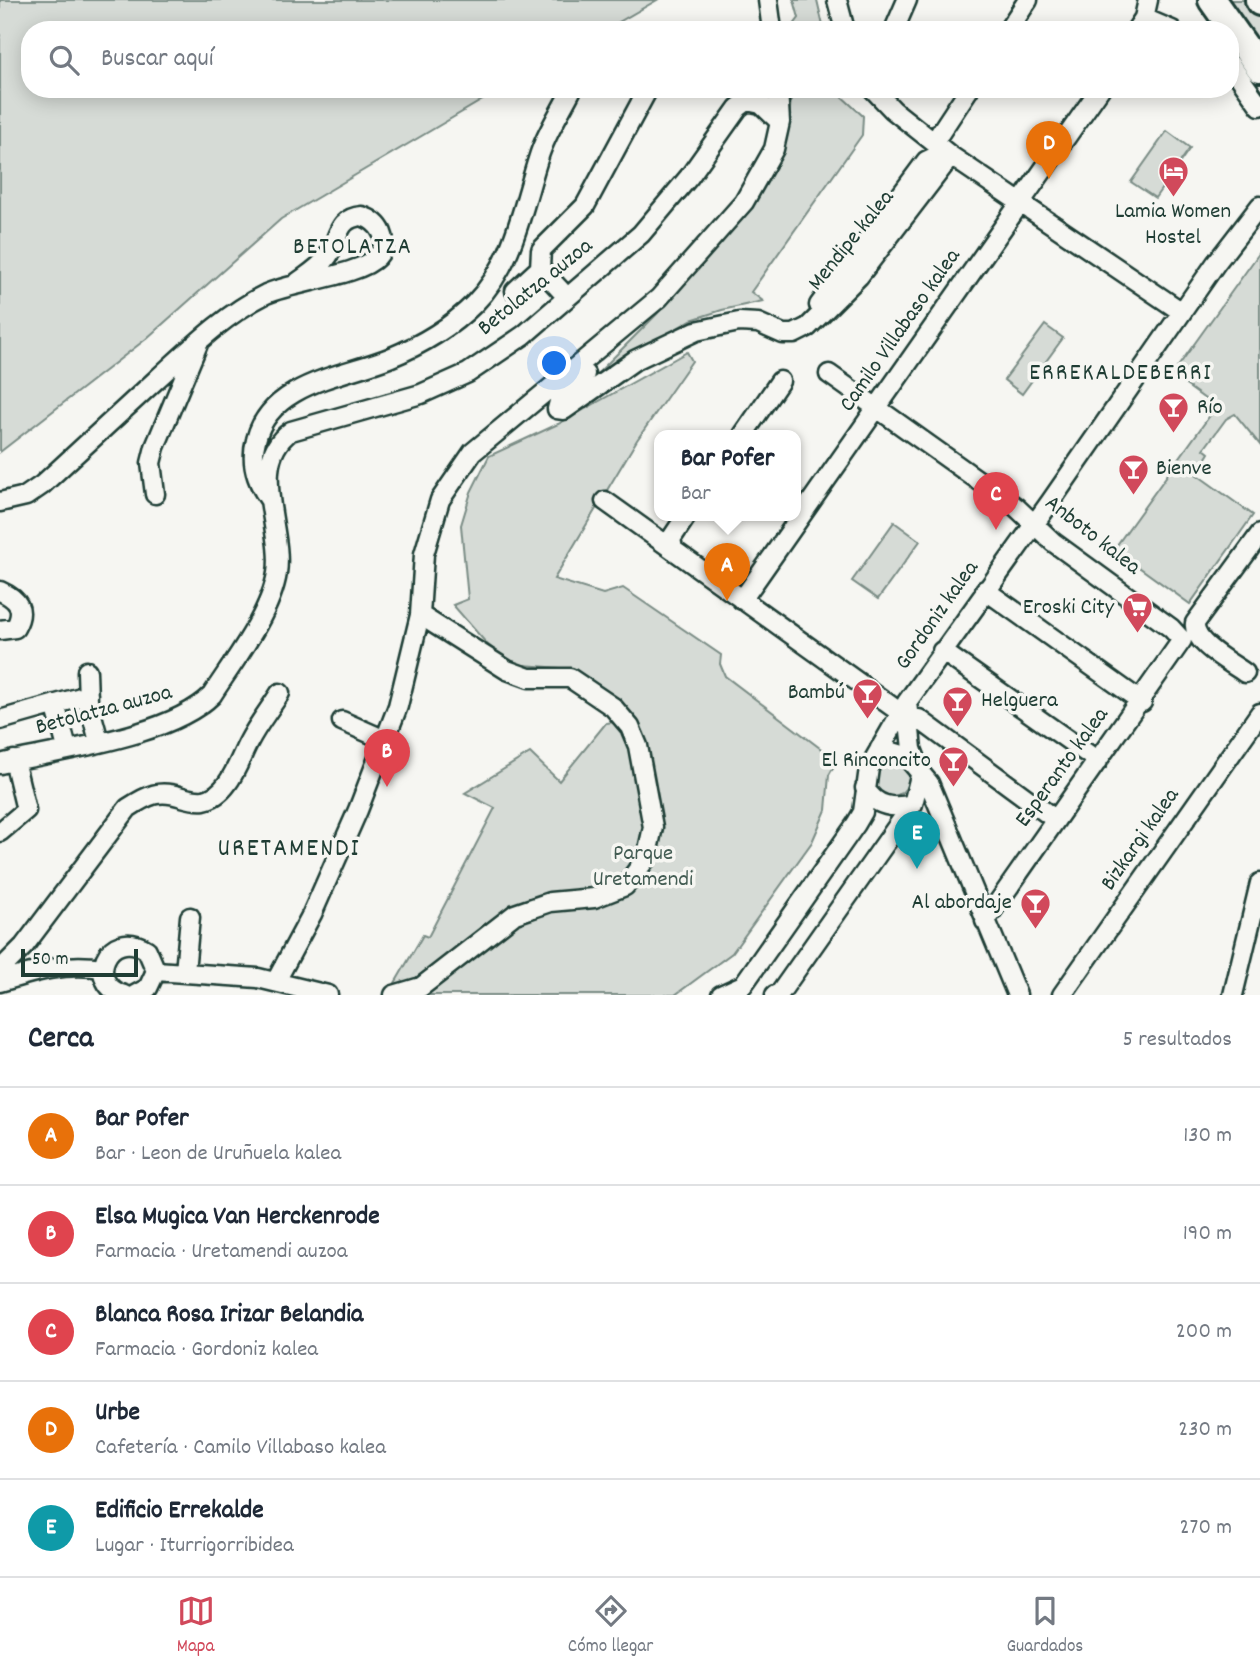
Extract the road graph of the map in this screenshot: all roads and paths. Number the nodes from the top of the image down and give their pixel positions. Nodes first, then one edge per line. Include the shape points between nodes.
1 (768, 0) edge
2 (837, 0) edge
3 (907, 0) edge
4 (1028, 0) edge
5 (1148, 0) edge
6 (1212, 0) edge
7 (771, 21) edge
8 (843, 21) edge
9 (898, 21) edge
10 (1014, 21) edge
11 (1141, 21) edge
12 (1227, 21) edge
13 (1239, 38) edge
14 (1260, 68) edge
15 (1239, 77) edge
16 (568, 98) edge
17 (643, 98) edge
18 (779, 98) edge
19 (883, 98) edge
20 (963, 98) edge
21 (1094, 98) edge
22 (1260, 106) edge
23 (780, 122) junction
24 (940, 133) dead end
25 (948, 154) junction
26 (1022, 202) junction
27 (1260, 206) edge
28 (540, 268) junction
29 (298, 282) junction
30 (515, 291) dead end
31 (566, 296) junction
32 (1182, 312) junction
33 (638, 316) junction
34 (199, 341) junction
35 (829, 374) dead end
36 (780, 381) dead end
37 (877, 407) junction
38 (746, 430) edge
39 (155, 494) dead end
40 (269, 499) junction
41 (2, 501) edge
42 (605, 501) dead end
43 (801, 516) edge
44 (683, 521) edge
45 (797, 521) edge
46 (1035, 524) junction
47 (1260, 534) edge
48 (673, 549) junction
49 (0, 590) edge
50 (985, 590) junction
51 (742, 600) junction
52 (420, 615) junction
53 (0, 630) edge
54 (1181, 644) joint
55 (942, 651) junction
56 (87, 671) dead end
57 (1245, 673) dead end
58 (280, 693) dead end
59 (88, 695) junction
60 (1142, 702) junction
61 (55, 705) junction
62 (904, 707) junction
63 (1260, 713) edge
64 (919, 719) dead end
65 (0, 720) edge
66 (342, 721) dead end
67 (891, 729) junction
68 (385, 740) junction
69 (99, 741) junction
70 (67, 748) junction
71 (880, 748) junction
72 (912, 749) junction
73 (1098, 761) junction
74 (7, 762) edge
75 (921, 772) junction
76 (865, 788) junction
77 (913, 804) junction
78 (1056, 820) junction
79 (946, 827) junction
80 (0, 832) edge
81 (1260, 883) edge
82 (190, 917) dead end
83 (985, 921) junction
84 (103, 968) junction
85 (156, 971) junction
86 (185, 972) junction
87 (1, 976) edge
88 (276, 981) junction
89 (124, 995) edge
90 (135, 995) edge
91 (328, 995) edge
92 (394, 995) edge
93 (721, 995) edge
94 (775, 995) edge
95 (1017, 995) edge
96 (1062, 995) edge
97 (1233, 995) edge

1 - 7 street
2 - 8 street
3 - 9 street
4 - 10 street
5 - 11 street
6 - 12 highway
13 - 14 highway
15 - 22 street
16 - 40 street, Betolatza auzoa via 540,153 512,245 494,281 474,304 435,335 389,358 310,384 262,422 252,458 260,488
17 - 28 street via 585,206 541,250
18 - 23 street
19 - 25 street
20 - 24 street
21 - 26 street, Camilo Villabaso kalea
23 - 31 street, Betolatza auzoa via 761,104 747,101 738,108 641,234
23 - 33 street via 774,149 744,202 678,279
25 - 26 street
25 - 33 street, Mendipe kalea via 859,275 818,319 794,334 739,322 695,331 635,360 565,410 557,409 560,398 626,336
26 - 32 street
26 - 37 street, Camilo Villabaso kalea
27 - 32 street, Gordoniz kalea
28 - 30 street
28 - 31 street
29 - 29 street via 373,260 383,247 378,224 362,216 346,220 326,260
29 - 34 street via 248,304
31 - 40 street, Betolatza auzoa via 524,335 468,373 421,394 291,431 279,440 272,455
32 - 46 street, Gordoniz kalea
33 - 52 street via 472,452 440,500 424,554
34 - 39 street via 150,463
34 - 41 street via 42,485 26,496
35 - 37 street, Anboto kalea
36 - 38 street
37 - 43 street, Camilo Villabaso kalea
37 - 46 street, Anboto kalea
40 - 69 street, Betolatza auzoa via 278,570 272,596 212,695 168,723
42 - 48 street
44 - 48 street via 671,539
45 - 51 street, Camilo Villabaso kalea
46 - 50 street, Gordoniz kalea
46 - 54 street, Anboto kalea via 1178,633
47 - 57 street via 1194,629 1199,638
48 - 51 street
49 - 53 street via 20,606 21,617 15,628
50 - 55 street, Gordoniz kalea
50 - 60 street
51 - 62 street
52 - 68 street via 410,666
52 - 92 street via 507,670 529,678 570,678 613,707 630,727 638,746 653,827 646,859 625,886 594,898 550,902 515,914 421,987
54 - 60 street, Esperanto kalea
55 - 62 street, Gordoniz kalea
55 - 73 street
56 - 59 street
58 - 87 street via 216,795 191,800 151,793 119,816
59 - 61 street, Betolatza auzoa
59 - 69 street
60 - 73 street, Esperanto kalea
61 - 65 street, Betolatza auzoa
61 - 70 street
62 - 67 street, Gordoniz kalea
62 - 72 street
63 - 96 street, Bizkargi kalea
64 - 78 street
66 - 68 street
67 - 71 street, Gordoniz kalea
67 - 72 street
68 - 88 street via 313,914
69 - 70 street, Betolatza auzoa
70 - 74 street, Betolatza auzoa
71 - 75 street via 906,756
71 - 76 street, Gordoniz kalea
72 - 75 street
73 - 78 street, Esperanto kalea
74 - 80 street via 26,810
75 - 77 street
75 - 79 street
76 - 77 street via 886,806
76 - 93 street, Gordoniz kalea via 863,812 856,824 743,985
77 - 79 street
77 - 94 street
78 - 83 street, Esperanto kalea
79 - 83 street
81 - 97 street
82 - 86 street
83 - 95 street
84 - 85 street via 113,948 130,943 147,950
84 - 87 street via 75,964
84 - 89 street via 110,988
85 - 86 street
85 - 90 street via 148,988
86 - 88 street
88 - 91 street

